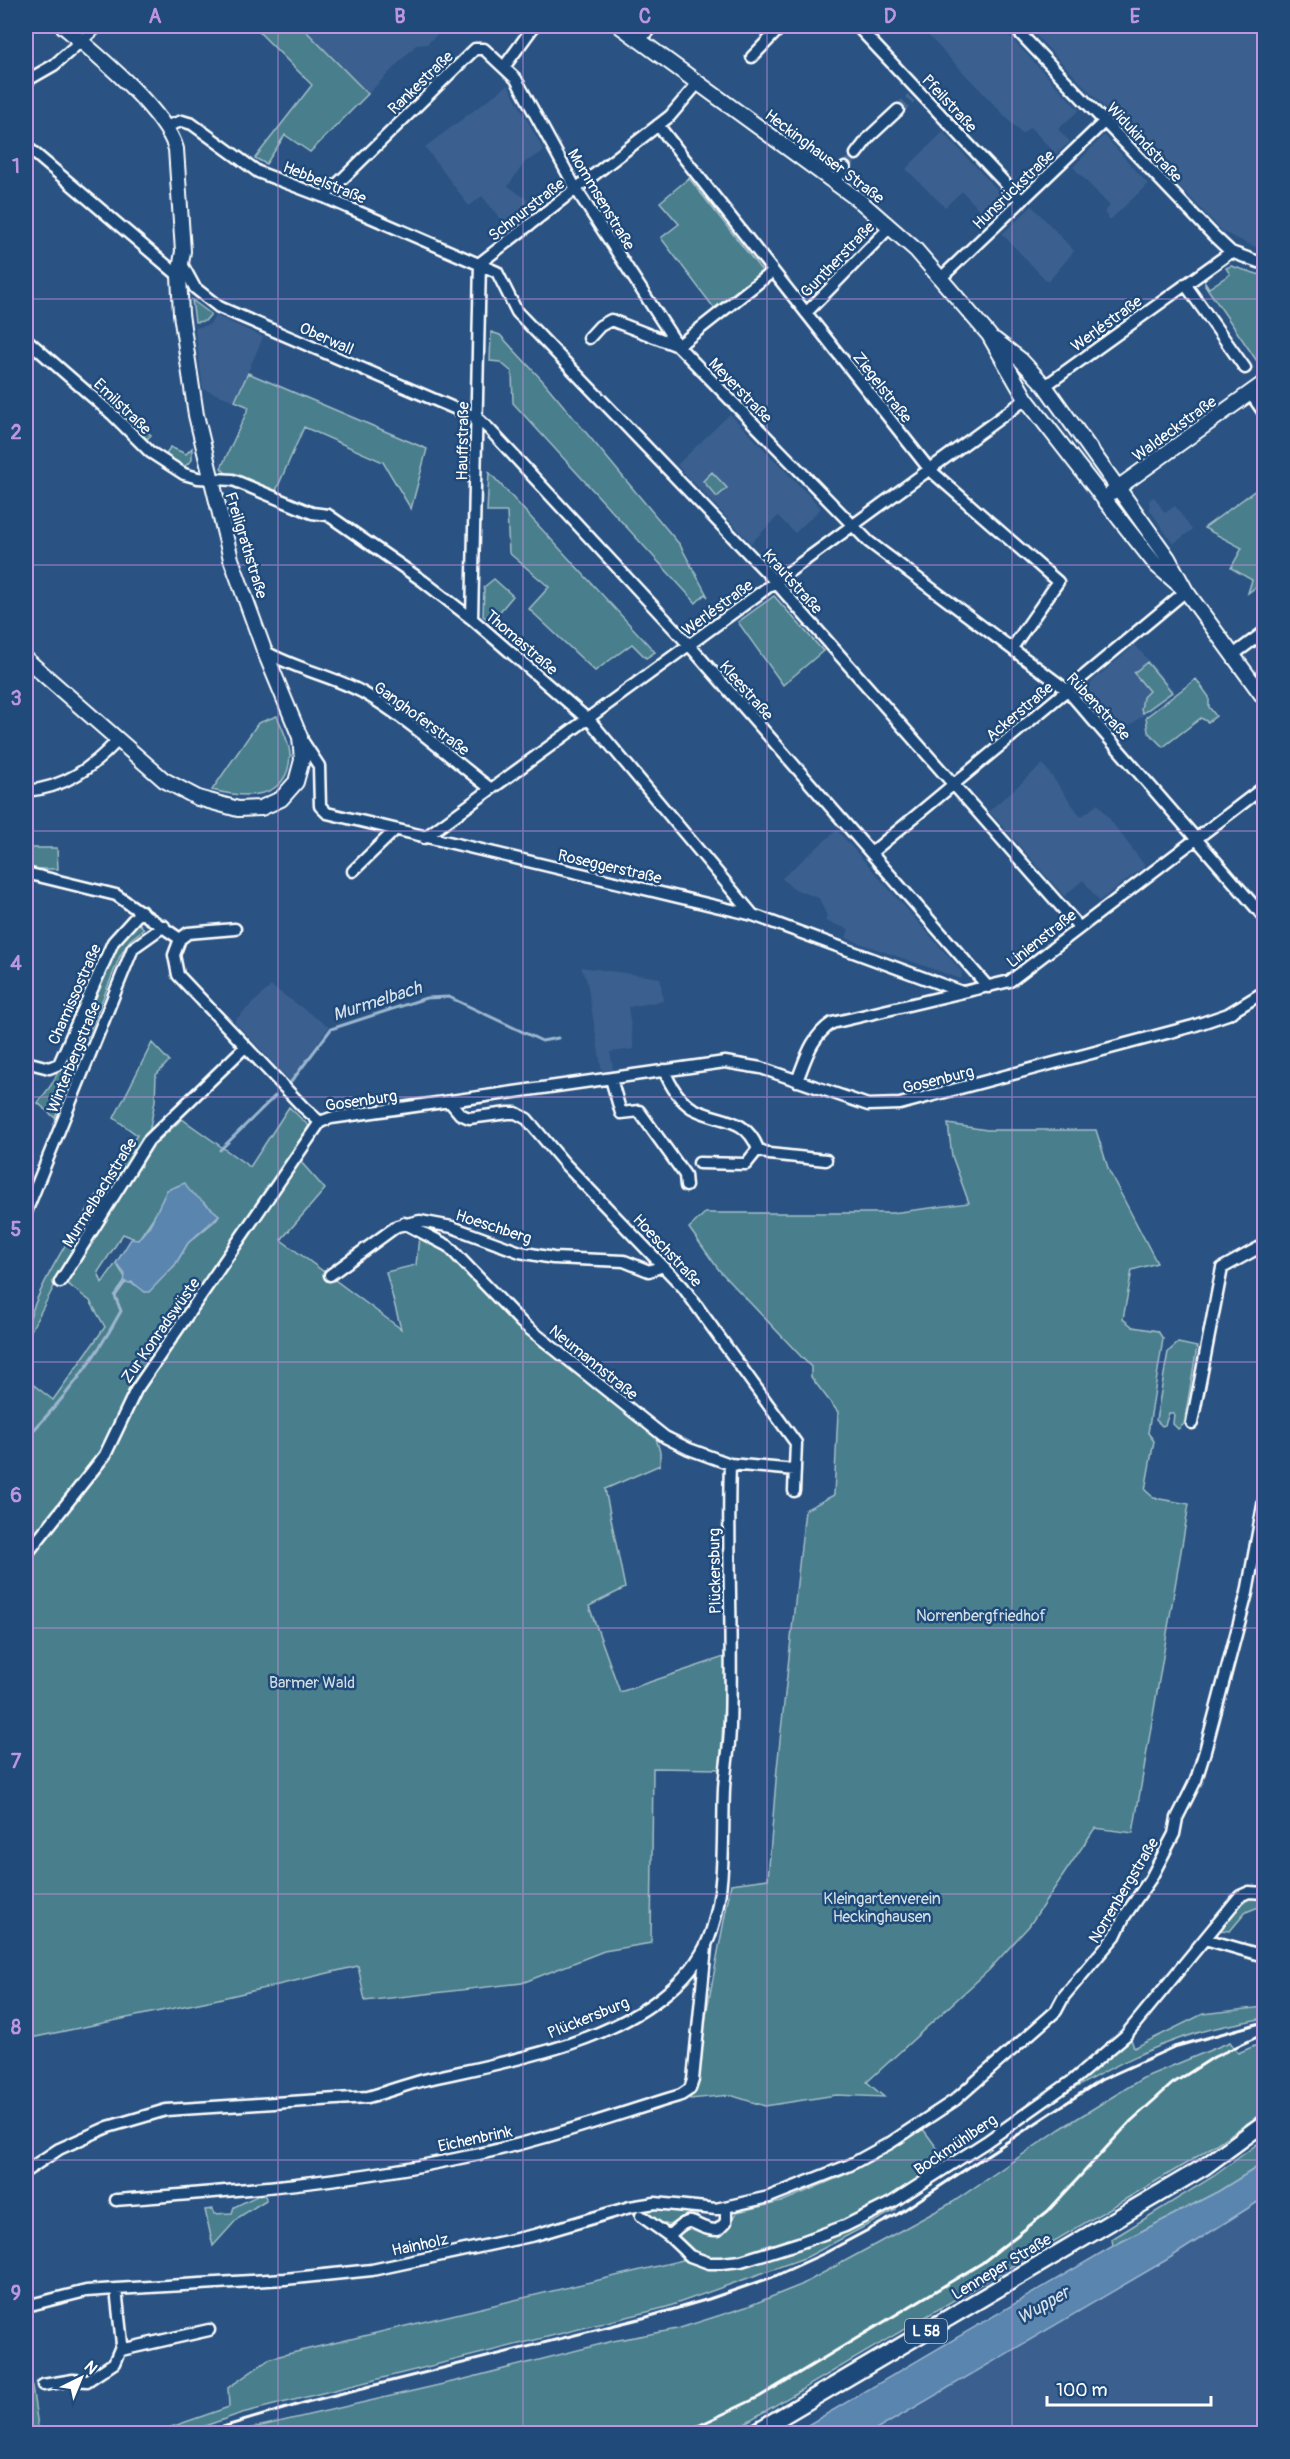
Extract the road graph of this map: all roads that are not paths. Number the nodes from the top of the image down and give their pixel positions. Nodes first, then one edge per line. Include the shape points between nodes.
1 (63, 26) edge
2 (98, 26) edge
3 (534, 26) edge
4 (620, 26) edge
5 (652, 26) edge
6 (782, 26) edge
7 (856, 26) edge
8 (1013, 26) edge
9 (640, 40) junction
10 (82, 41) junction
11 (752, 57) dead end
12 (504, 67) junction
13 (26, 81) edge
14 (698, 83) junction
15 (898, 110) tunnel mouth
16 (1105, 121) junction
17 (658, 125) junction
18 (167, 126) junction
19 (26, 146) edge
20 (856, 154) tunnel mouth
21 (845, 168) tunnel mouth
22 (835, 182) junction
23 (576, 189) junction
24 (324, 197) junction
25 (1022, 201) junction
26 (890, 226) junction
27 (1231, 252) junction
28 (480, 263) junction
29 (1264, 264) edge
30 (180, 270) junction
31 (773, 271) junction
32 (942, 277) junction
33 (1184, 285) junction
34 (806, 313) junction
35 (988, 335) junction
36 (589, 338) dead end
37 (26, 339) edge
38 (678, 346) junction
39 (1245, 368) dead end
40 (1264, 383) edge
41 (1045, 386) junction
42 (1250, 393) junction
43 (1026, 399) junction
44 (1264, 413) edge
45 (477, 418) junction
46 (930, 470) junction
47 (209, 478) junction
48 (1118, 488) junction
49 (1103, 498) junction
50 (853, 526) junction
51 (776, 583) junction
52 (1186, 591) junction
53 (472, 619) junction
54 (1264, 632) edge
55 (690, 646) junction
56 (1012, 648) junction
57 (264, 650) junction
58 (1233, 655) junction
59 (26, 659) edge
60 (1067, 690) junction
61 (1264, 698) edge
62 (587, 719) junction
63 (300, 737) junction
64 (118, 740) junction
65 (954, 785) junction
66 (1264, 787) edge
67 (491, 789) junction
68 (26, 791) edge
69 (395, 830) junction
70 (424, 838) junction
71 (1198, 839) junction
72 (871, 853) junction
73 (352, 871) dead end
74 (26, 873) edge
75 (141, 911) junction
76 (753, 915) junction
77 (1264, 918) edge
78 (164, 926) junction
79 (1079, 927) junction
80 (235, 928) dead end
81 (180, 939) junction
82 (988, 987) junction
83 (962, 992) junction
84 (1264, 992) edge
85 (245, 1047) junction
86 (26, 1062) edge
87 (664, 1070) junction
88 (611, 1079) junction
89 (797, 1081) junction
90 (450, 1102) junction
91 (320, 1122) junction
92 (758, 1149) junction
93 (826, 1160) dead end
94 (699, 1163) dead end
95 (686, 1186) dead end
96 (26, 1212) edge
97 (404, 1223) junction
98 (1264, 1245) edge
99 (663, 1266) junction
100 (330, 1275) dead end
101 (60, 1282) dead end
102 (1192, 1423) dead end
103 (730, 1464) junction
104 (795, 1470) junction
105 (794, 1491) dead end
106 (1264, 1500) edge
107 (26, 1555) edge
108 (1264, 1893) edge
109 (1205, 1939) junction
110 (706, 1947) junction
111 (1264, 1956) edge
112 (1264, 2123) edge
113 (26, 2171) edge
114 (116, 2200) dead end
115 (726, 2208) junction
116 (640, 2216) dead end
117 (669, 2236) junction
118 (116, 2289) junction
119 (26, 2306) edge
120 (209, 2330) dead end
121 (121, 2350) junction
122 (43, 2385) dead end
123 (752, 2433) edge

1 - 10 main road, Freiligrathstraße
2 - 10 street
3 - 12 street
4 - 9 main road, Heckinghauser Straße
5 - 9 street
6 - 11 street
7 - 25 street, Pfeilstraße via 914,94
8 - 16 street, Widukindstraße
9 - 14 main road, Heckinghauser Straße
10 - 13 street via 54,65
10 - 18 main road, Freiligrathstraße
12 - 23 street, Mommsenstraße via 516,79
12 - 24 street, Rankestraße via 484,49 475,49
14 - 17 street, Schnurstraße
14 - 22 main road, Heckinghauser Straße
15 - 20 street
16 - 25 street, Hunsrückstraße
16 - 27 street, Widukindstraße
17 - 23 street, Schnurstraße
17 - 31 street, Ziegelstraße
18 - 24 street, Hebbelstraße via 182,121 192,124 258,172
18 - 30 main road, Freiligrathstraße via 176,149 183,250
19 - 30 street, Oberwall
21 - 22 street
22 - 26 main road, Heckinghauser Straße
23 - 28 street, Schnurstraße
23 - 38 street, Mommsenstraße
24 - 28 street, Hebbelstraße
25 - 32 street, Hunsrückstraße
26 - 32 main road, Heckinghauser Straße
26 - 34 street, Guntherstraße
27 - 29 street, Widukindstraße
27 - 33 street, Werléstraße
28 - 45 street, Hauffstraße
28 - 51 street, Krautstraße via 497,272 517,312
30 - 45 street, Oberwall via 219,307
30 - 47 main road, Freiligrathstraße via 185,351
31 - 34 street, Ziegelstraße
31 - 38 street
32 - 35 main road, Heckinghauser Straße
33 - 39 street
33 - 41 street, Werléstraße
34 - 46 street, Ziegelstraße
35 - 41 main road, Heckinghauser Straße via 1021,360
35 - 43 main road, Heckinghauser Straße
36 - 38 street, Meyerstraße via 610,321
37 - 47 street, Emilstraße via 150,452 184,474
38 - 50 street, Meyerstraße
40 - 42 main road, Waldeckstraße
41 - 48 main road, Heckinghauser Straße
42 - 44 street
42 - 48 main road, Waldeckstraße
43 - 46 street, Werléstraße
43 - 49 main road, Heckinghauser Straße
45 - 53 street, Hauffstraße
45 - 55 street, Kleestraße
46 - 50 street, Werléstraße
46 - 56 street, Ziegelstraße via 1058,582
47 - 53 street, Thomastraße via 233,480 312,513 328,515
47 - 57 main road, Freiligrathstraße via 231,559
48 - 49 main road, Waldeckstraße
48 - 52 main road, Heckinghauser Straße via 1168,558
49 - 52 main road, Heckinghauser Straße via 1156,565
50 - 51 street, Werléstraße
50 - 56 street, Rübenstraße
51 - 55 street, Werléstraße
51 - 65 street, Krautstraße
52 - 58 main road, Heckinghauser Straße
52 - 60 street, Ackerstraße
53 - 62 street, Thomastraße
54 - 58 street
55 - 62 street, Werléstraße
55 - 72 street, Kleestraße
56 - 60 street, Rübenstraße
57 - 63 main road, Freiligrathstraße
57 - 67 street, Ganghoferstraße via 374,700
58 - 61 main road, Heckinghauser Straße
59 - 64 main road, Freiligrathstraße
60 - 65 street, Ackerstraße
60 - 71 street, Rübenstraße
62 - 67 street, Werléstraße
62 - 76 street, Thomastraße
63 - 64 main road, Freiligrathstraße via 302,760 296,782 281,799 250,810 210,803 180,790
63 - 69 street, Roseggerstraße via 319,766 323,810
64 - 68 street via 80,774 45,790
65 - 72 street, Ackerstraße
65 - 79 street, Krautstraße
66 - 71 street, Linienstraße
67 - 70 street, Werléstraße
69 - 70 street, Roseggerstraße
69 - 73 street
70 - 76 street, Roseggerstraße
71 - 77 street, Rübenstraße
71 - 79 street, Linienstraße
72 - 82 street, Kleestraße
74 - 75 street via 116,895
75 - 78 street
75 - 86 street, Chamissostraße via 113,942 59,1064 49,1068
76 - 83 street, Roseggerstraße
78 - 81 street
78 - 96 street, Winterbergstraße via 133,948
79 - 82 street, Linienstraße via 1010,981
80 - 81 street via 188,933
81 - 85 street, Gosenburg via 174,955 178,975
82 - 83 street, Linienstraße
83 - 89 street, Linienstraße via 832,1023 817,1034
84 - 89 street, Gosenburg via 1228,1014 1193,1026 900,1104 868,1105
85 - 91 street, Gosenburg
85 - 101 street, Murmelbachstraße via 148,1141
87 - 88 street, Gosenburg
87 - 89 street, Gosenburg via 725,1062 761,1068
87 - 92 street via 671,1086 691,1107 735,1122
88 - 90 street, Gosenburg
88 - 95 street via 621,1113 639,1111 685,1175
90 - 91 street, Gosenburg
90 - 99 street, Hoeschstraße via 469,1118 516,1113 527,1119
91 - 107 street, Zur Konradswüste via 136,1390 105,1455
92 - 93 street via 769,1154
92 - 94 street via 746,1164
97 - 99 street, Hoeschberg via 430,1222 520,1252 553,1258 624,1261 649,1271
97 - 100 street
97 - 103 street, Neumannstraße via 448,1246 522,1323 657,1431 689,1449
98 - 102 street via 1222,1268
99 - 104 street, Hoeschstraße via 698,1305 791,1435 796,1443
103 - 104 street, Neumannstraße
103 - 110 street, Plückersburg via 730,1728 720,1886
104 - 105 street, Hoeschstraße
106 - 115 street, Norrenbergstraße via 1246,1593 1196,1780 1152,1878 1098,1960 1040,2028 955,2100 850,2165 769,2197
108 - 109 street, Bockmühlberg via 1239,1896
109 - 111 street
109 - 117 street, Bockmühlberg via 1125,2036 1053,2094 891,2203 845,2226 741,2261 700,2260
110 - 113 street, Plückersburg via 669,1991 644,2009 568,2043 368,2097 166,2110 108,2127 51,2154
110 - 114 street, Eichenbrink via 693,2080 690,2089 681,2095 554,2135 464,2158 320,2181
112 - 123 main road, Lenneper Straße / L 58 via 1204,2167
115 - 117 street via 726,2222 718,2230 688,2221
115 - 118 street, Hainholz via 655,2204 630,2207 535,2235 372,2270
116 - 117 street, Bockmühlberg
118 - 119 street, Hainholz via 86,2291
118 - 121 street
120 - 121 street
121 - 122 street via 109,2368 87,2381

